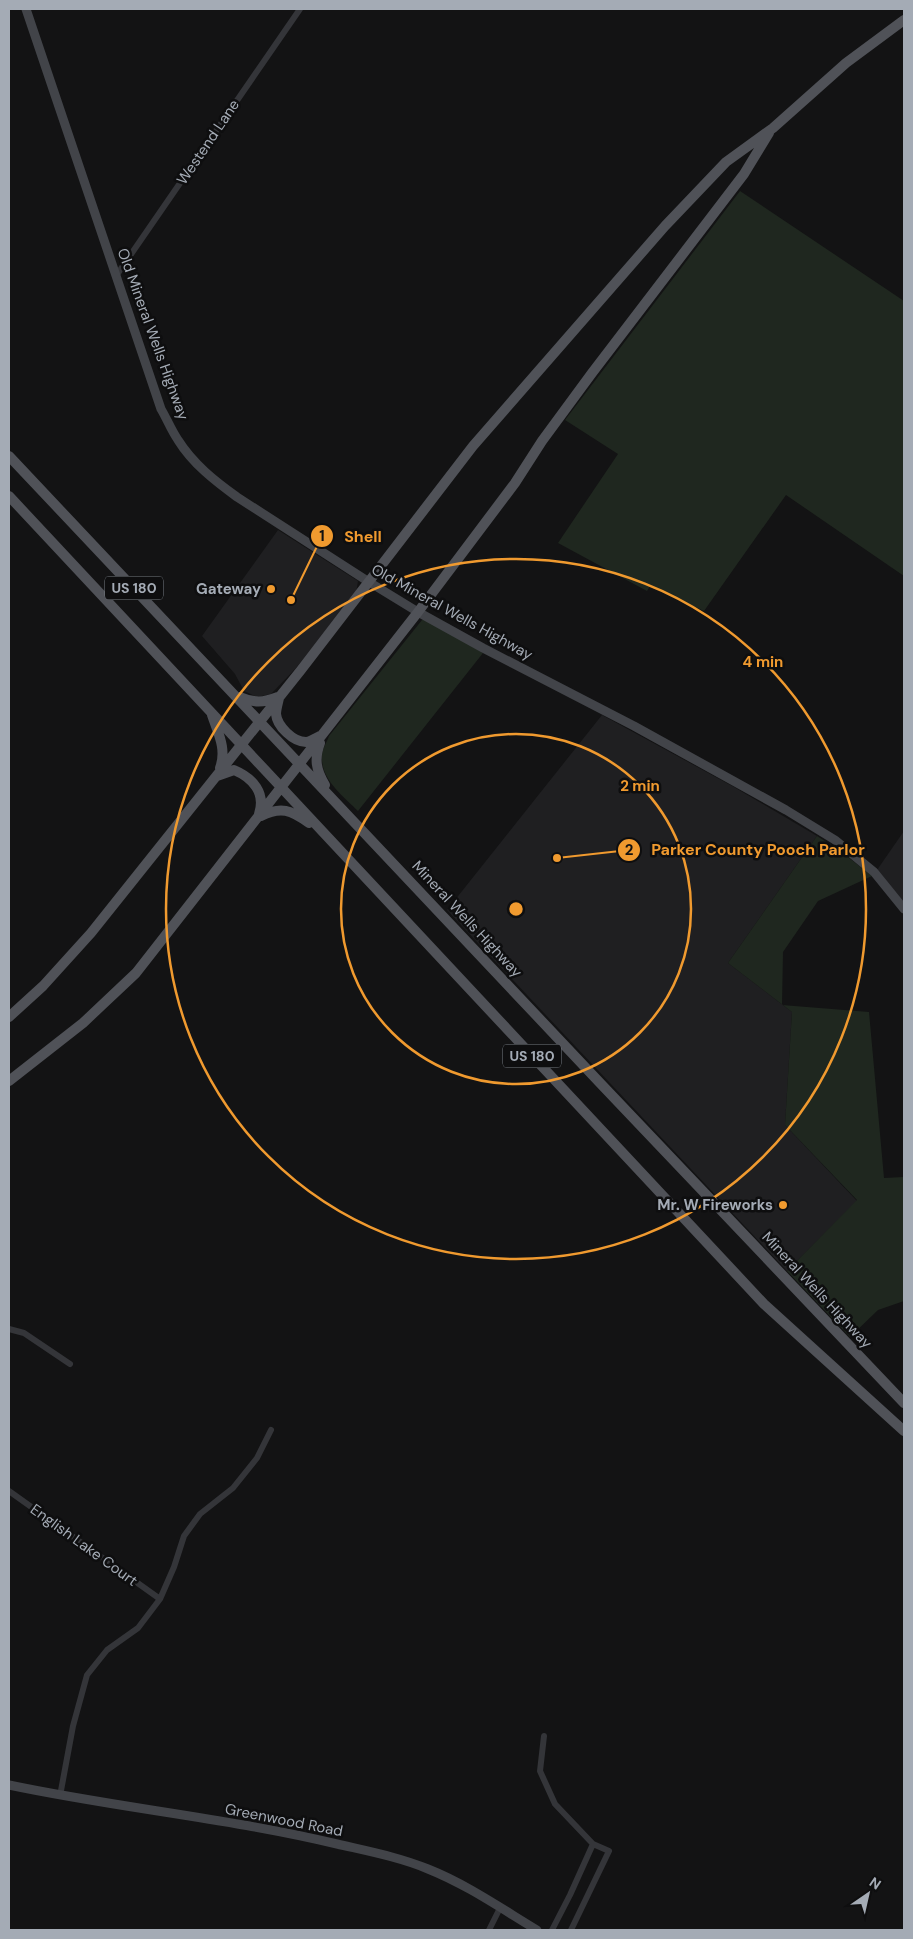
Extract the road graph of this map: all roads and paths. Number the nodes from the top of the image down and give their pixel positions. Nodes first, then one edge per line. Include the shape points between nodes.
1 (26, 9) edge
2 (300, 9) edge
3 (904, 20) edge
4 (772, 128) junction
5 (116, 276) junction
6 (9, 456) edge
7 (9, 496) edge
8 (369, 582) junction
9 (418, 612) junction
10 (234, 694) junction
11 (279, 697) junction
12 (209, 709) junction
13 (259, 721) junction
14 (323, 735) junction
15 (241, 744) junction
16 (300, 764) junction
17 (217, 776) junction
18 (281, 787) junction
19 (334, 800) junction
20 (258, 817) junction
21 (325, 834) junction
22 (904, 909) edge
23 (9, 1017) edge
24 (9, 1081) edge
25 (9, 1329) edge
26 (70, 1364) dead end
27 (904, 1403) edge
28 (271, 1430) dead end
29 (904, 1431) edge
30 (9, 1491) edge
31 (160, 1599) junction
32 (544, 1736) dead end
33 (9, 1785) edge
34 (60, 1796) junction
35 (593, 1844) junction
36 (500, 1908) junction
37 (489, 1930) edge
38 (537, 1930) edge
39 (552, 1930) edge
40 (571, 1930) edge

1 - 5 street, Old Mineral Wells Highway
2 - 5 street, Westend Lane
3 - 4 main road via 846,63
4 - 8 main road via 726,162 665,226 473,446
4 - 9 main road via 744,174 586,380 515,483
5 - 8 street, Old Mineral Wells Highway via 162,409 178,440 195,462 238,497
6 - 10 main road, Mineral Wells Highway / US 180
7 - 12 main road, US 180
8 - 9 street, Old Mineral Wells Highway
8 - 11 main road
9 - 14 main road
9 - 22 street, Old Mineral Wells Highway via 786,810 835,840 874,872
10 - 11 main road via 256,703
10 - 13 main road, Mineral Wells Highway / US 180
11 - 13 main road
11 - 14 main road via 276,714 280,726 290,735 307,742
12 - 15 main road, US 180
12 - 17 main road via 223,749
13 - 15 main road
13 - 16 main road, Mineral Wells Highway / US 180
14 - 16 main road
14 - 19 main road via 316,753 316,766
15 - 17 main road
15 - 18 main road, US 180
16 - 18 main road
16 - 19 main road, Mineral Wells Highway / US 180
17 - 20 main road via 234,770 256,786 262,797
17 - 23 main road via 70,958
18 - 20 main road
18 - 21 main road, US 180
19 - 27 main road, Mineral Wells Highway / US 180
20 - 21 main road via 284,810
20 - 24 main road via 136,973 82,1023
21 - 29 main road, US 180 via 764,1304
25 - 26 street via 24,1333
28 - 31 street via 257,1458 232,1488 200,1514 184,1536
30 - 31 street, English Lake Court
31 - 34 street via 138,1628 107,1650 87,1675 73,1726
32 - 35 street via 540,1771 555,1804
33 - 34 street, Greenwood Road
34 - 36 street, Greenwood Road via 181,1813 309,1837 387,1856 427,1868
35 - 39 street
35 - 40 street via 609,1851
36 - 37 street
36 - 38 street, Greenwood Road

